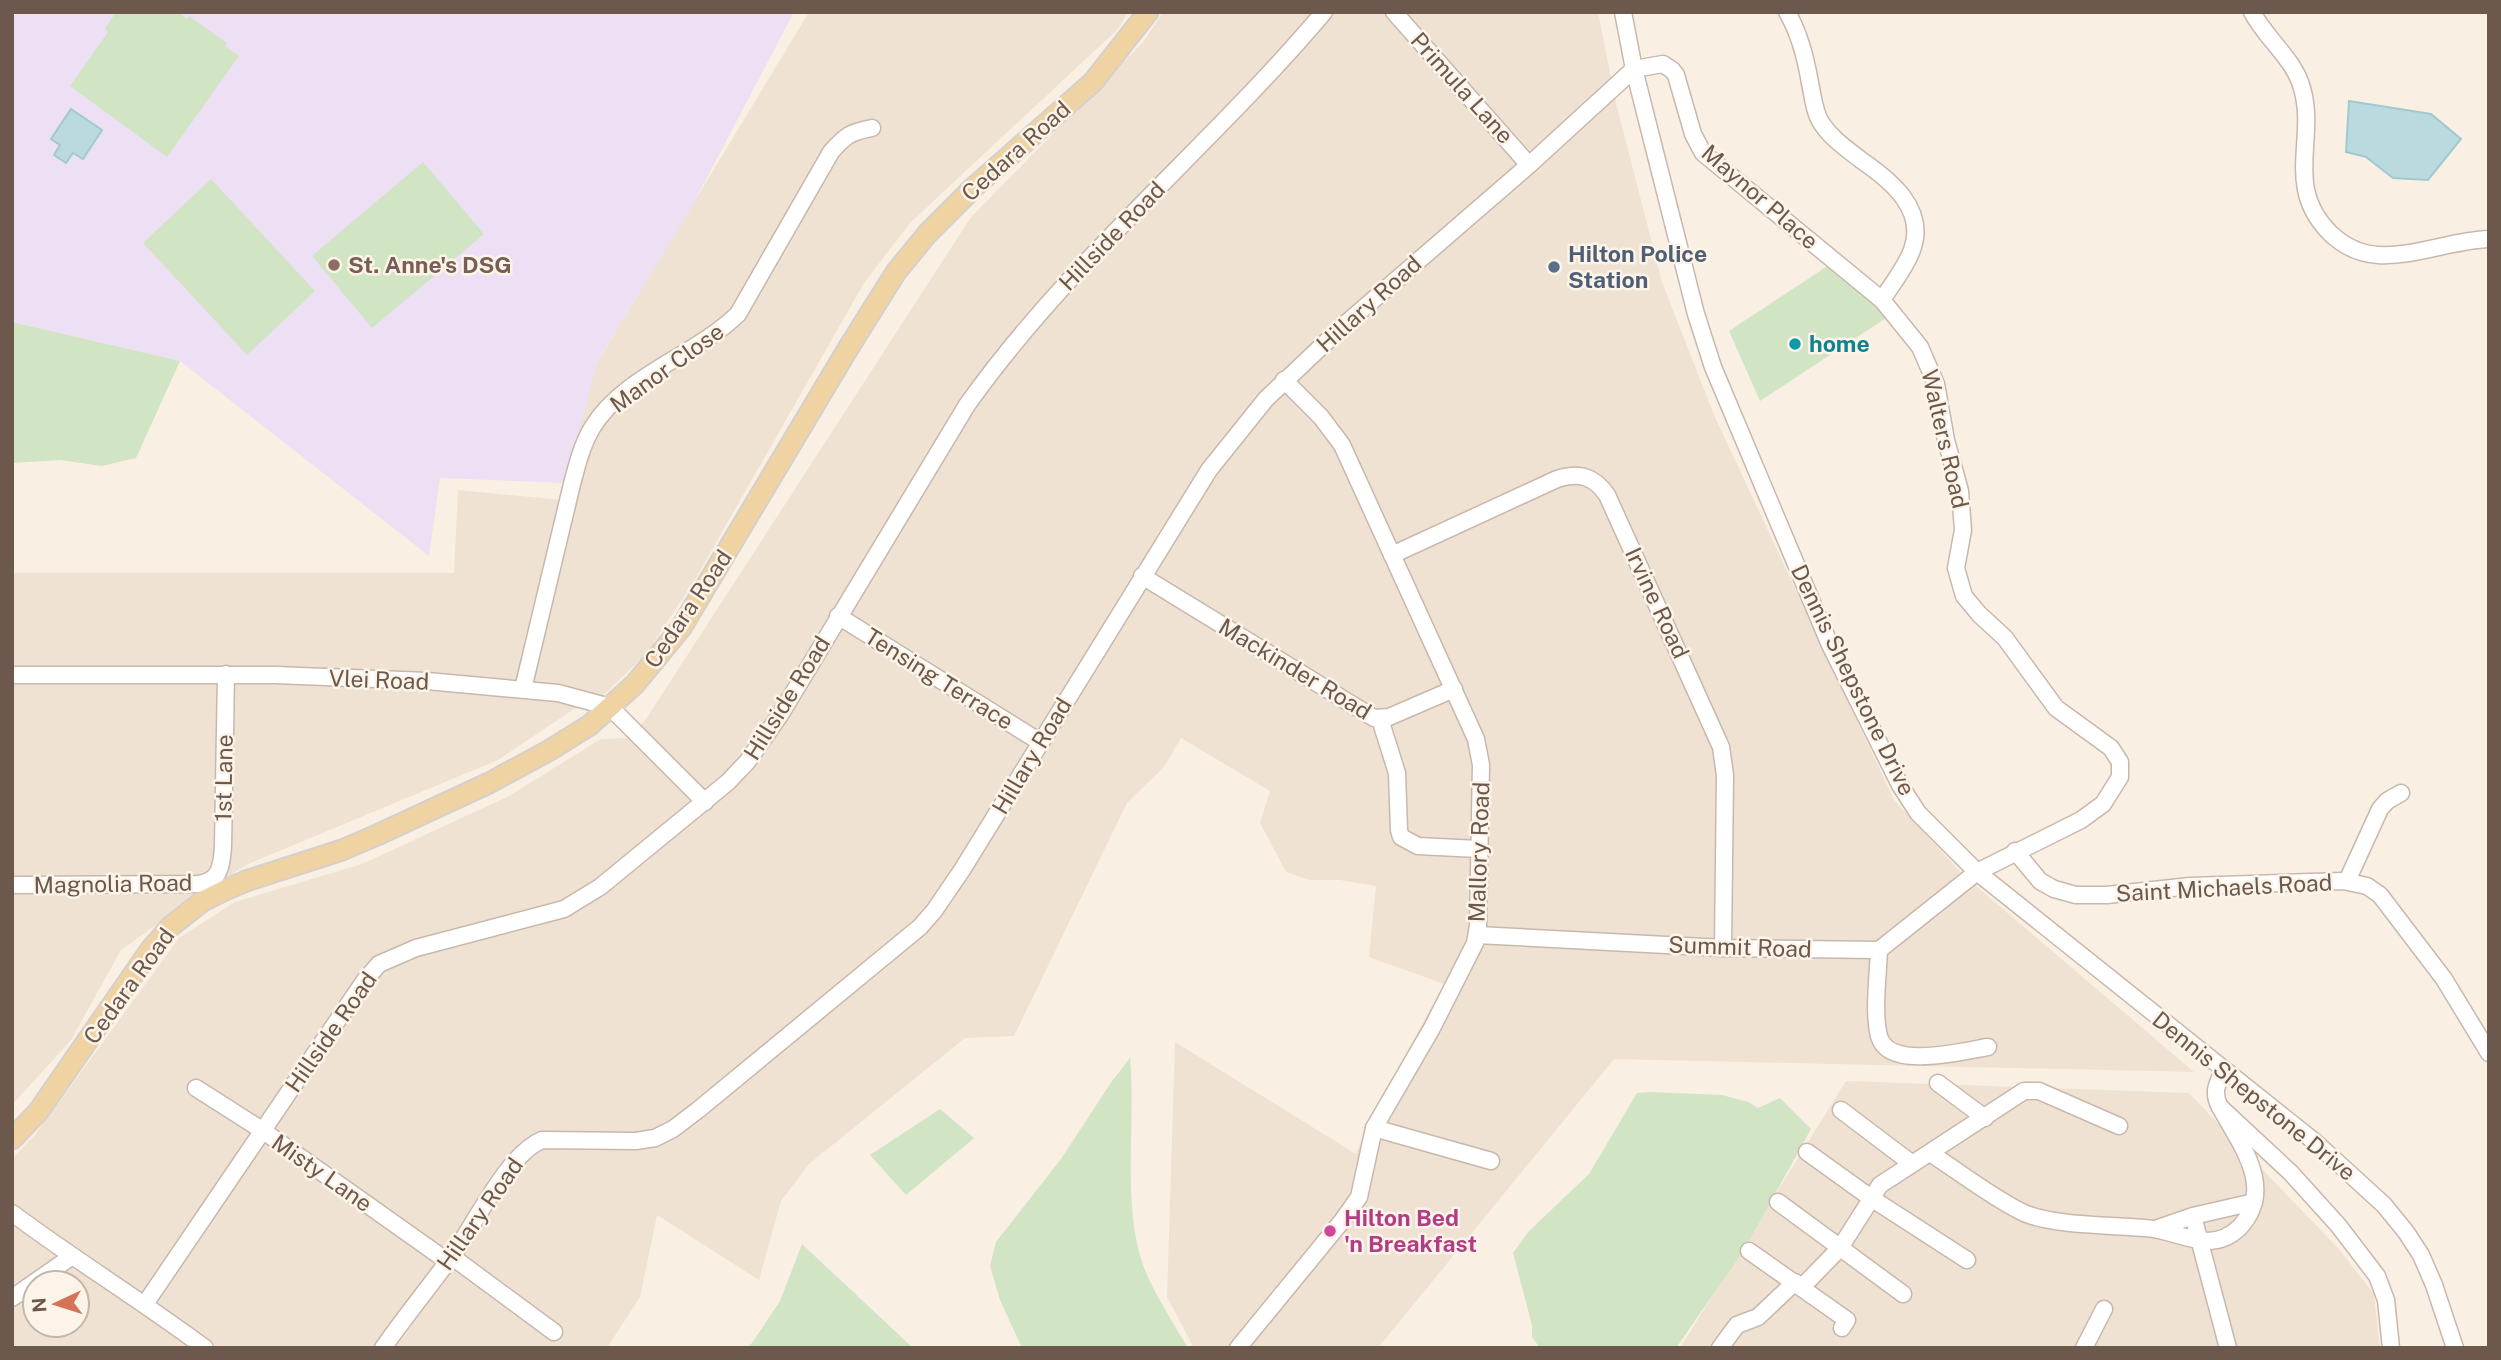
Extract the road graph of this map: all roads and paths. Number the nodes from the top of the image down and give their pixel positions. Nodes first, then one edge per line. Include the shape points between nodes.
1 (1148, 12) edge
2 (1324, 12) edge
3 (1394, 12) edge
4 (1623, 12) edge
5 (1787, 12) edge
6 (2252, 12) edge
7 (1634, 69) junction
8 (872, 128) dead end
9 (1529, 165) junction
10 (2489, 239) edge
11 (1882, 300) junction
12 (1284, 380) junction
13 (1392, 555) junction
14 (1142, 576) junction
15 (838, 616) junction
16 (226, 674) junction
17 (12, 675) edge
18 (523, 689) junction
19 (1454, 689) junction
20 (610, 707) junction
21 (1380, 719) junction
22 (1040, 742) junction
23 (2401, 793) dead end
24 (705, 802) junction
25 (1478, 849) junction
26 (2015, 851) junction
27 (1977, 872) junction
28 (213, 879) joint
29 (2347, 881) junction
30 (12, 885) edge
31 (1477, 935) junction
32 (1723, 948) junction
33 (1879, 950) junction
34 (1988, 1047) dead end
35 (2489, 1053) edge
36 (2224, 1070) junction
37 (1938, 1083) dead end
38 (196, 1088) dead end
39 (2220, 1107) junction
40 (1841, 1110) dead end
41 (1985, 1118) junction
42 (2119, 1126) dead end
43 (1374, 1128) junction
44 (262, 1130) junction
45 (12, 1139) edge
46 (1807, 1152) dead end
47 (1930, 1153) junction
48 (1491, 1161) dead end
49 (1911, 1163) junction
50 (1871, 1198) junction
51 (1777, 1202) dead end
52 (2254, 1202) junction
53 (12, 1213) edge
54 (2193, 1216) junction
55 (2155, 1228) junction
56 (2198, 1240) junction
57 (1840, 1248) junction
58 (1749, 1251) dead end
59 (71, 1256) junction
60 (449, 1259) junction
61 (1967, 1260) dead end
62 (1798, 1285) junction
63 (1903, 1294) dead end
64 (12, 1298) edge
65 (145, 1304) junction
66 (2105, 1309) dead end
67 (1842, 1328) dead end
68 (554, 1332) dead end
69 (205, 1348) edge
70 (383, 1348) edge
71 (1238, 1348) edge
72 (1720, 1348) edge
73 (2084, 1348) edge
74 (2228, 1348) edge
75 (2391, 1348) edge
76 (2455, 1348) edge

1 - 20 main road, Cedara Road via 1093,82 973,188 896,272 681,628 642,677
2 - 15 street, Hillside Road via 1290,53 1020,333 967,405
3 - 9 street, Primula Lane
4 - 7 street, Dennis Shepstone Drive
5 - 11 street via 1804,52 1822,125 1891,181 1911,211 1915,224 1912,250
6 - 10 street via 2300,81 2306,114 2305,189 2317,220 2341,243 2378,255
7 - 9 street, Hillary Road
7 - 11 street, Maynor Place via 1658,64 1672,70 1703,153
7 - 27 street, Dennis Shepstone Drive via 1713,367 1825,632 1900,785 1918,813
8 - 18 street, Manor Close via 843,138 831,152 738,314 618,398 593,426 572,484
9 - 12 street, Hillary Road
11 - 26 street, Walters Road via 1920,347 1936,384 1963,513 1956,568 1964,596 2005,638 2047,698 2111,748 2122,769 2116,788 2103,804 2081,820
12 - 13 street, Mallory Road via 1333,430
12 - 14 street, Hillary Road via 1209,470
13 - 19 street, Mallory Road
13 - 32 street, Irvine Road via 1557,479 1577,475 1600,484 1721,747 1725,775
14 - 21 street, Mackinder Road
14 - 22 street, Hillary Road
15 - 22 street, Tensing Terrace
15 - 24 street, Hillside Road via 755,751
16 - 17 street, Vlei Road
16 - 18 street, Vlei Road
16 - 28 street, 1st Lane via 222,863
18 - 20 street, Vlei Road
19 - 21 street, Mackinder Road
19 - 25 street, Mallory Road via 1476,739 1481,765
20 - 24 street, Vlei Road
20 - 45 main road, Cedara Road via 590,725 489,783 365,840 246,881 203,901 151,949 38,1112
21 - 25 street via 1398,773 1401,837 1418,846
22 - 60 street, Hillary Road via 946,895 920,927 664,1134 636,1141 542,1140 529,1146
23 - 29 street via 2381,808
24 - 44 street, Hillside Road via 600,887 564,909 416,948 379,964
25 - 31 street, Mallory Road
26 - 27 street, Walters Road
26 - 29 street, Saint Michaels Road via 2040,881 2076,895
27 - 33 street
27 - 36 street, Dennis Shepstone Drive
28 - 30 street, Magnolia Road via 198,884
29 - 35 street, Saint Michaels Road via 2368,886 2380,895 2444,979
31 - 32 street, Summit Road
31 - 43 street, Mallory Road via 1432,1028
32 - 33 street, Summit Road
33 - 34 street via 1877,1024 1882,1045 1904,1056
36 - 39 street via 2215,1094
36 - 76 street, Dennis Shepstone Drive via 2365,1186 2406,1232 2434,1285
37 - 41 street
38 - 44 street, Misty Lane
39 - 52 street via 2255,1173
39 - 75 street via 2291,1173 2377,1276 2386,1300
40 - 49 street
41 - 42 street via 2031,1090
41 - 47 street
43 - 48 street
43 - 71 street, Mallory Road via 1364,1184 1354,1205
44 - 60 street, Misty Lane
44 - 65 street, Hillside Road
46 - 50 street
47 - 49 street
47 - 55 street via 2025,1213
49 - 50 street via 1880,1185
50 - 57 street
50 - 61 street
51 - 57 street
52 - 54 street
52 - 56 street via 2245,1221 2225,1239
53 - 59 street
54 - 55 street
54 - 56 street
55 - 56 street
56 - 74 street
57 - 62 street
57 - 63 street
58 - 62 street
59 - 64 street
59 - 65 street
60 - 68 street, Misty Lane
60 - 70 street, Hillary Road
62 - 67 street via 1847,1320
62 - 72 street via 1758,1317 1737,1325
65 - 69 street
66 - 73 street

